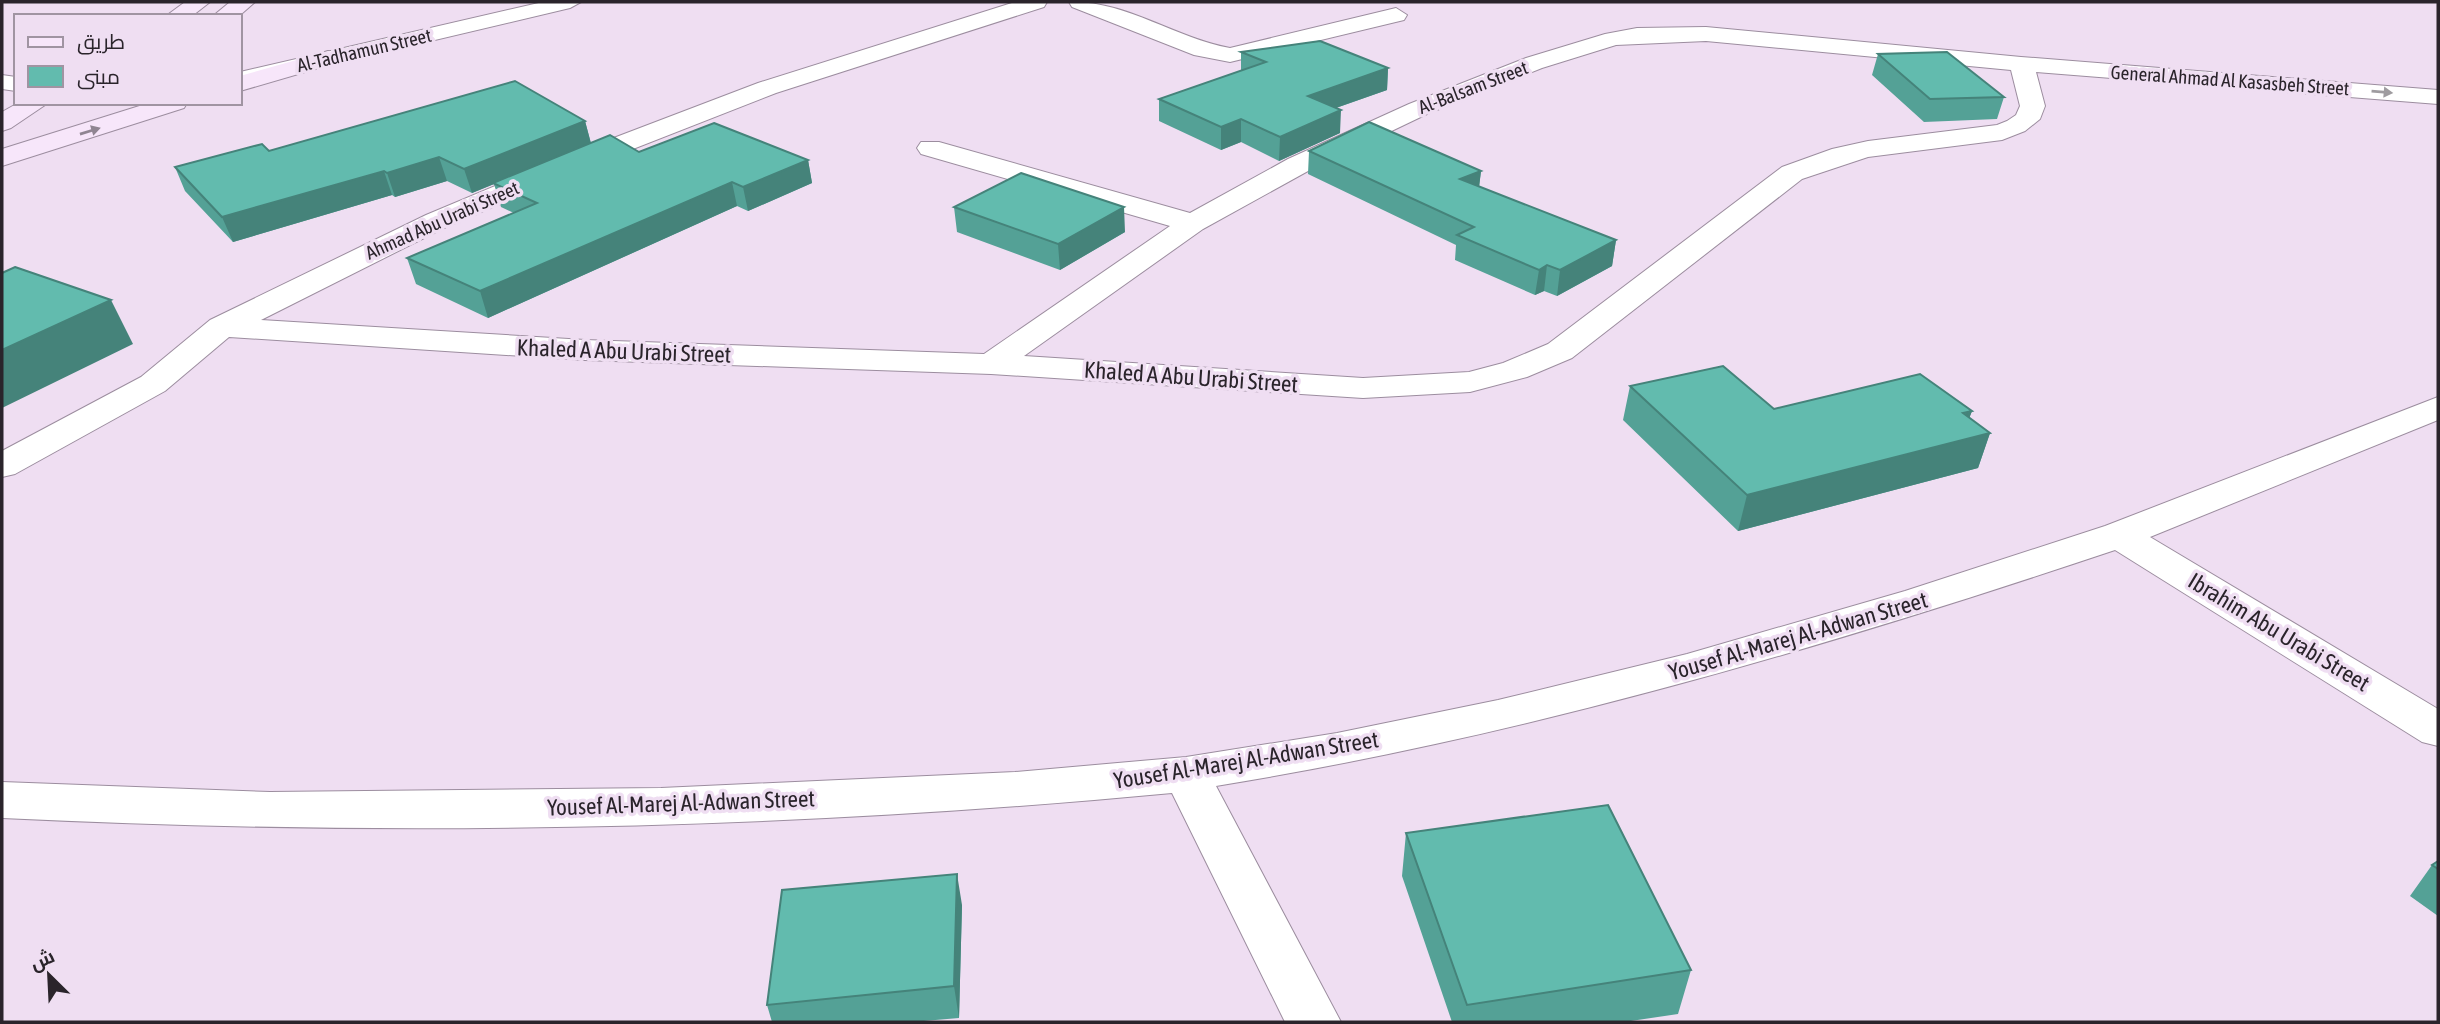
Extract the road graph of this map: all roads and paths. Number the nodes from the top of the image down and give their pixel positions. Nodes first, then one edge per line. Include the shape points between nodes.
1 (199, 2) edge
2 (244, 2) edge
3 (570, 2) edge
4 (1035, 2) edge
5 (1080, 2) edge
6 (180, 14) edge
7 (227, 14) edge
8 (1396, 15) dead end
9 (487, 20) junction
10 (328, 58) junction
11 (242, 64) edge
12 (2021, 64) junction
13 (242, 79) edge
14 (242, 83) edge
15 (2438, 97) edge
16 (33, 105) edge
17 (88, 105) edge
18 (170, 105) edge
19 (2, 123) edge
20 (930, 148) dead end
21 (2, 157) edge
22 (1193, 223) junction
23 (221, 327) junction
24 (991, 364) junction
25 (2438, 408) edge
26 (2, 466) edge
27 (2119, 535) junction
28 (2438, 730) edge
29 (1186, 774) junction
30 (2, 800) edge
31 (1313, 1022) edge

1 - 6 street
2 - 7 street
3 - 9 street, Al-Tadhamun Street
4 - 23 street, Ahmad Abu Urabi Street via 825,67 681,120 436,221
5 - 8 street via 1202,50 1230,55
9 - 10 street, Al-Tadhamun Street
9 - 11 street, Al-Tadhamun Street
10 - 13 street, Al-Tadhamun Street
10 - 14 street
12 -> 15 street, General Ahmad Al Kasasbeh Street
12 - 22 street, Al-Balsam Street via 1706,34 1613,39 1560,54 1418,108 1298,165
12 - 24 street, Khaled A Abu Urabi Street via 2034,100 2024,124 2002,132 1814,162 1792,173 1560,351 1515,370 1470,382 1363,388
16 - 19 street
17 - 21 street
21 -> 18 street
20 - 22 street
22 - 24 street, Al-Balsam Street
23 - 24 street, Khaled A Abu Urabi Street via 584,350
23 - 26 street, Ahmad Abu Urabi Street via 153,384
25 - 27 street, Yousef Al-Marej Al-Adwan Street
27 - 28 street, Ibrahim Abu Urabi Street
27 - 29 street, Yousef Al-Marej Al-Adwan Street via 1920,601 1689,669 1337,750
29 - 30 street, Yousef Al-Marej Al-Adwan Street via 1015,790 661,806 270,810
29 - 31 street

